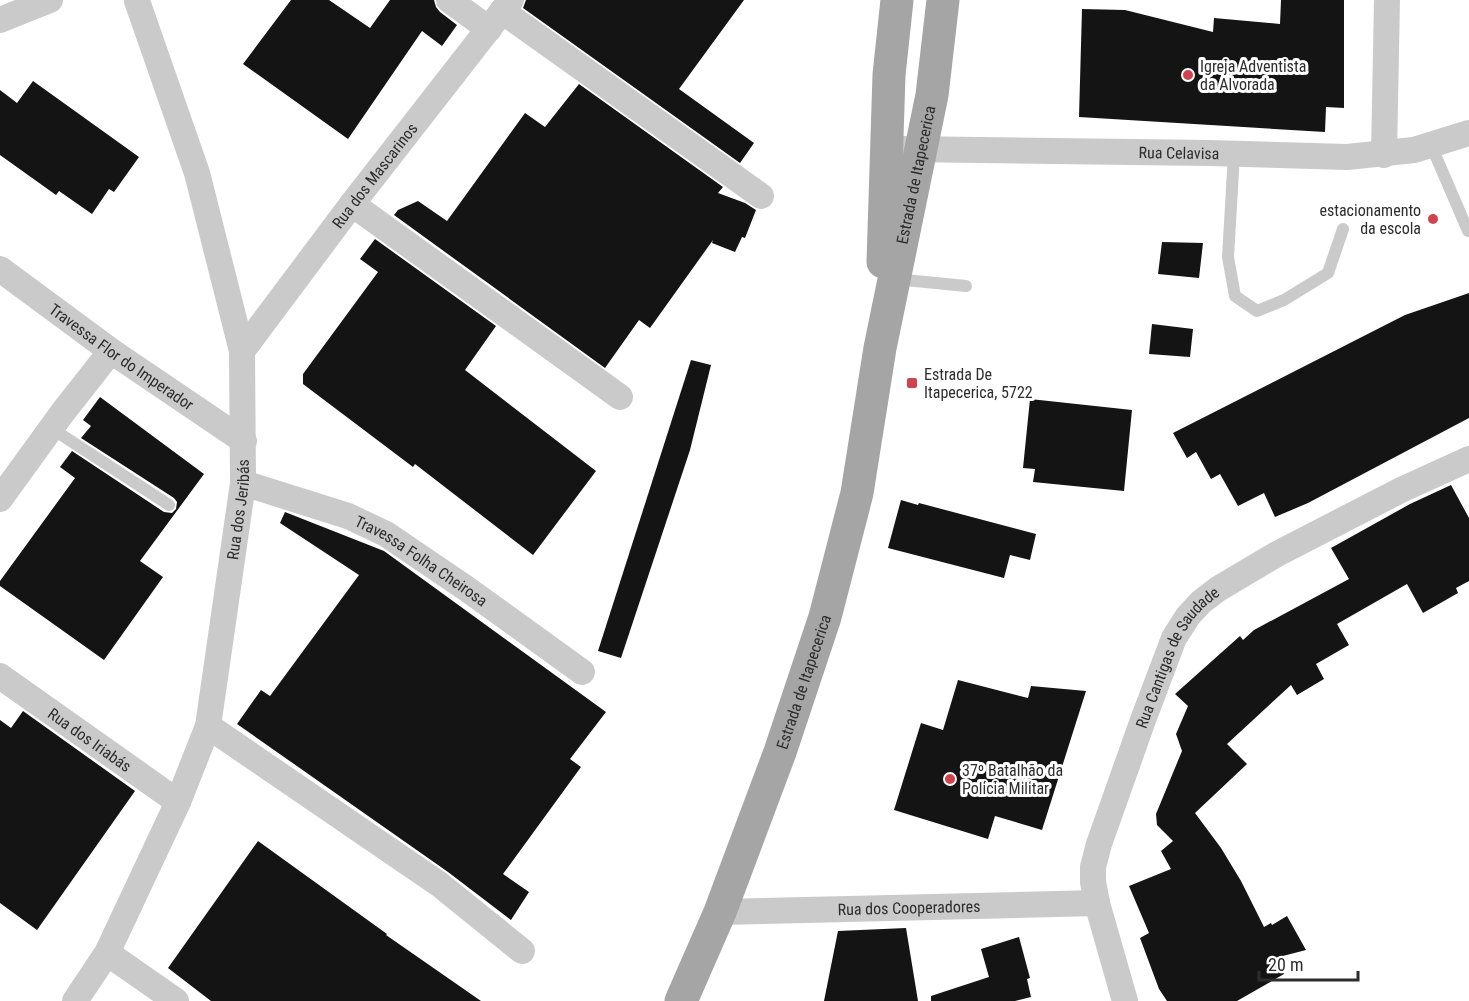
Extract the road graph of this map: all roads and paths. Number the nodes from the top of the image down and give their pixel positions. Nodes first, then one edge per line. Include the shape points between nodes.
1 (50, 0) edge
2 (141, 0) edge
3 (449, 0) edge
4 (897, 0) edge
5 (943, 0) edge
6 (1387, 0) edge
7 (500, 14) edge
8 (0, 20) edge
9 (1469, 133) edge
10 (1431, 145) junction
11 (886, 148) junction
12 (922, 150) junction
13 (1234, 154) junction
14 (1384, 154) junction
15 (761, 196) dead end
16 (352, 204) junction
17 (1343, 229) dead end
18 (1468, 231) edge
19 (0, 269) edge
20 (894, 279) junction
21 (966, 286) dead end
22 (880, 348) junction
23 (111, 351) junction
24 (242, 351) junction
25 (620, 397) dead end
26 (51, 428) junction
27 (244, 441) junction
28 (1469, 459) edge
29 (243, 483) junction
30 (0, 499) edge
31 (169, 505) dead end
32 (582, 672) dead end
33 (0, 676) edge
34 (208, 726) junction
35 (178, 802) junction
36 (1097, 903) junction
37 (720, 912) junction
38 (522, 951) dead end
39 (106, 953) junction
40 (75, 1001) edge
41 (176, 1001) edge
42 (681, 1001) edge
43 (1125, 1001) edge

1 - 8 street
2 - 24 street, Rua dos Jeribás via 197,173
3 - 7 street
4 - 11 main road, Estrada de Itapecerica
5 - 12 main road, Estrada de Itapecerica
6 - 14 street
7 - 15 street
7 - 16 street, Rua dos Mascarinos
9 - 10 street, Rua Celavisa
10 - 14 street, Rua Celavisa
10 - 18 lane
11 - 12 street, Rua Celavisa
11 - 22 main road, Estrada de Itapecerica
12 - 13 street, Rua Celavisa
12 - 20 main road, Estrada de Itapecerica
13 - 14 street, Rua Celavisa
13 - 17 lane via 1228,257 1235,296 1257,311 1284,300 1328,273
16 - 24 street, Rua dos Mascarinos
16 - 25 street
19 - 23 street, Travessa Flor do Imperador
20 - 21 lane
20 - 22 main road, Estrada de Itapecerica
22 - 37 main road, Estrada de Itapecerica via 857,493 825,617
23 - 26 street
23 - 27 street, Travessa Flor do Imperador
24 - 27 street, Rua dos Jeribás
26 - 30 street
26 - 31 lane
27 - 29 street, Rua dos Jeribás
28 - 36 street, Rua Cantigas de Saudade via 1277,554 1218,589 1188,616 1174,638 1099,844 1092,882
29 - 32 street, Travessa Folha Cheirosa via 348,516 386,534
29 - 34 street, Rua dos Jeribás
33 - 35 street, Rua dos Iriabás
34 - 35 street, Rua dos Jeribás
34 - 38 street via 439,884
35 - 39 street, Rua dos Jeribás
36 - 37 street, Rua dos Cooperadores
36 - 43 street, Rua Cantigas de Saudade
37 - 42 main road, Estrada de Itapecerica
39 - 40 street, Rua dos Jeribás
39 - 41 street

